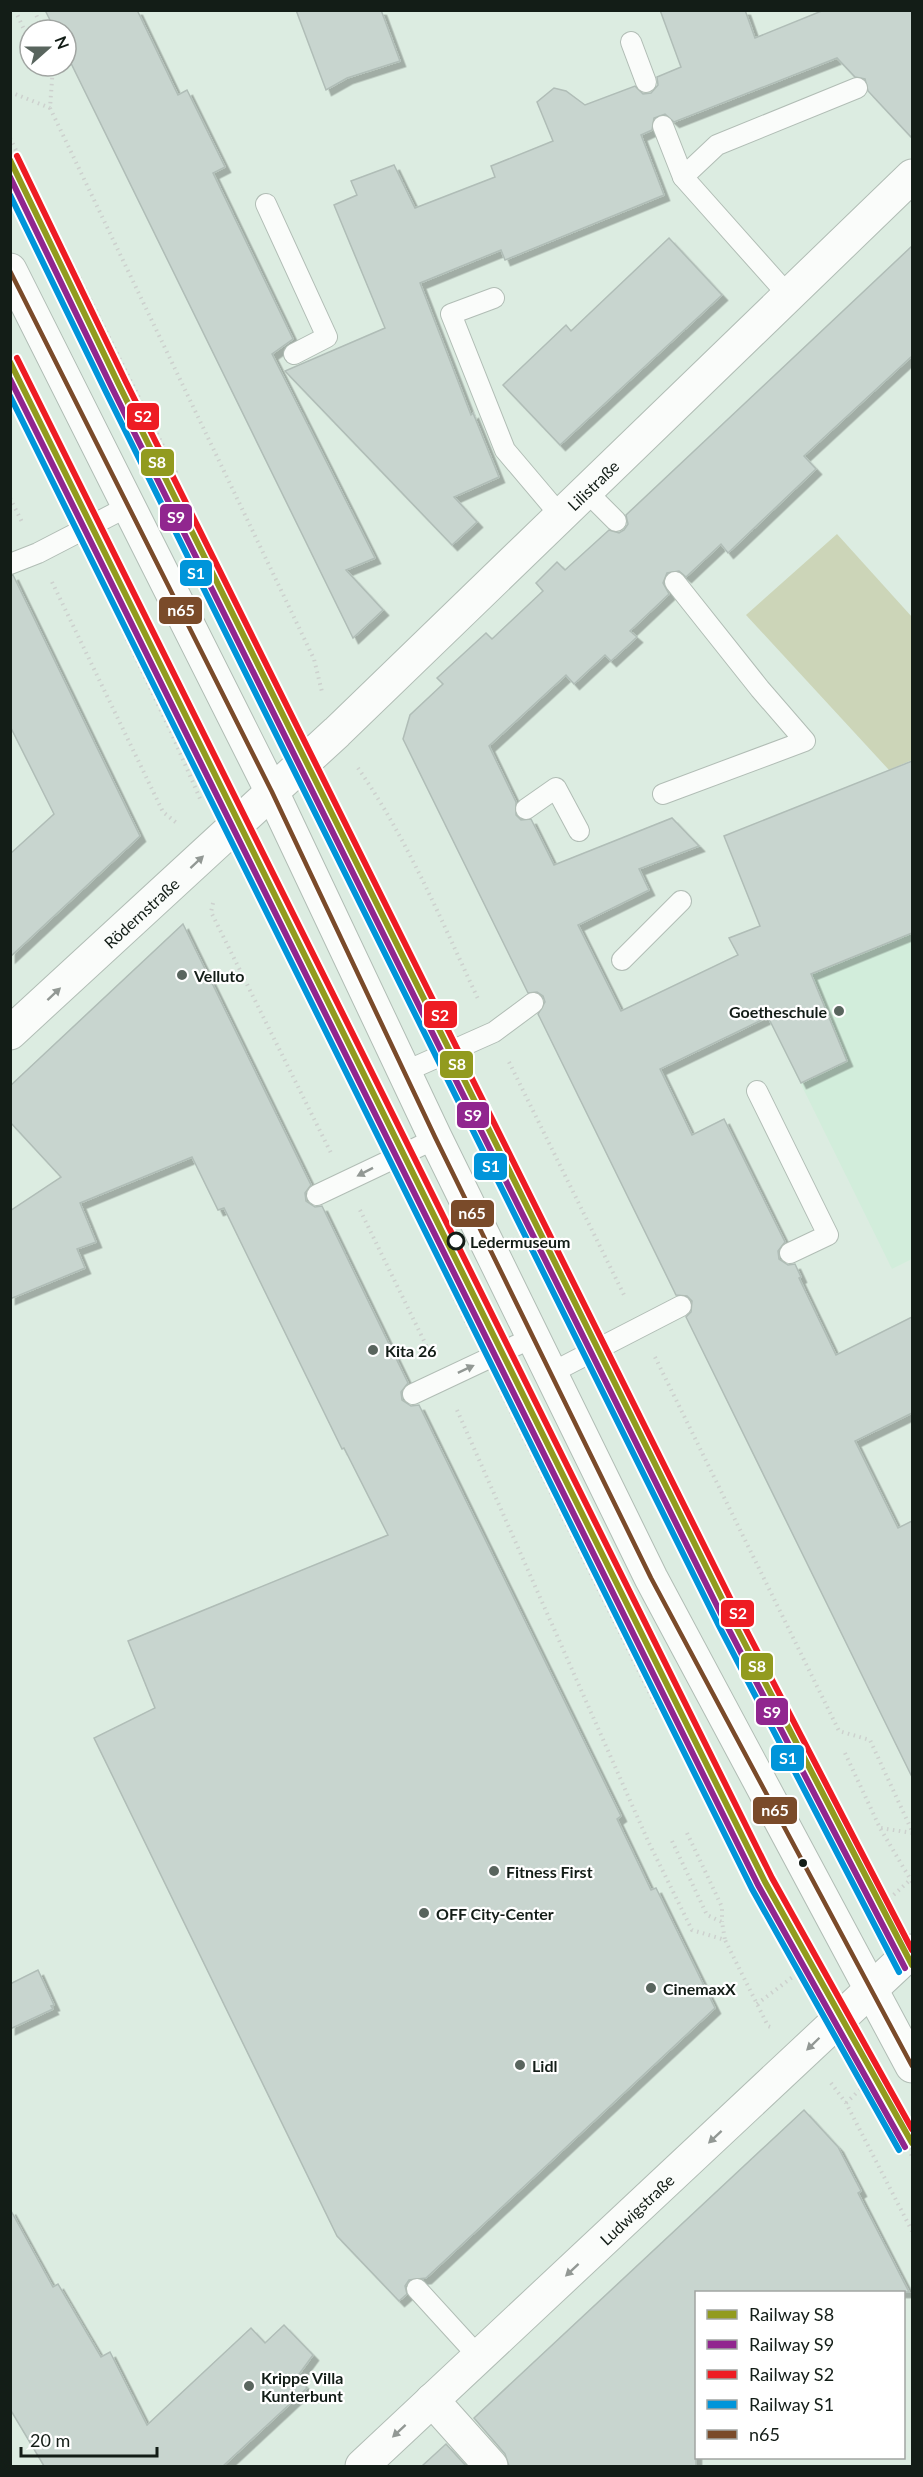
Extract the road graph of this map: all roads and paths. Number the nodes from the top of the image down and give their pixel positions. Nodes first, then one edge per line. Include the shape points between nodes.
1 (631, 42) dead end
2 (52, 78) edge
3 (646, 82) dead end
4 (857, 88) dead end
5 (10, 92) edge
6 (50, 108) junction
7 (663, 126) dead end
8 (10, 138) edge
9 (912, 176) edge
10 (683, 177) junction
11 (266, 204) dead end
12 (10, 270) edge
13 (788, 295) junction
14 (494, 298) dead end
15 (294, 354) dead end
16 (10, 397) edge
17 (585, 490) junction
18 (10, 498) edge
19 (127, 507) junction
20 (560, 515) junction
21 (616, 521) dead end
22 (76, 533) junction
23 (38, 553) junction
24 (10, 564) edge
25 (213, 577) dead end
26 (675, 582) dead end
27 (253, 656) dead end
28 (273, 695) dead end
29 (324, 702) dead end
30 (272, 792) junction
31 (663, 794) dead end
32 (526, 809) dead end
33 (205, 810) dead end
34 (180, 825) dead end
35 (579, 831) dead end
36 (253, 889) dead end
37 (213, 901) dead end
38 (681, 901) dead end
39 (622, 960) dead end
40 (533, 1003) dead end
41 (10, 1033) edge
42 (404, 1072) junction
43 (757, 1091) dead end
44 (437, 1138) junction
45 (388, 1160) junction
46 (345, 1182) junction
47 (317, 1195) dead end
48 (790, 1253) dead end
49 (681, 1306) dead end
50 (534, 1337) junction
51 (485, 1360) junction
52 (551, 1373) junction
53 (443, 1380) junction
54 (414, 1394) dead end
55 (844, 1753) dead end
56 (880, 1828) junction
57 (687, 1833) dead end
58 (912, 1833) edge
59 (672, 1841) dead end
60 (912, 1882) edge
61 (722, 1922) junction
62 (725, 1940) junction
63 (789, 1944) dead end
64 (912, 1951) edge
65 (872, 1991) junction
66 (777, 2029) dead end
67 (912, 2066) edge
68 (830, 2081) dead end
69 (883, 2098) dead end
70 (912, 2156) edge
71 (912, 2231) edge
72 (417, 2289) dead end
73 (479, 2357) junction
74 (432, 2400) junction
75 (362, 2466) edge
76 (491, 2466) edge

1 - 3 lane
2 - 6 path
4 - 10 lane via 717,145
5 - 6 path
6 - 29 path via 314,659
7 - 10 lane
8 - 25 path via 176,472 173,495
9 - 13 street, Lilistraße
10 - 13 lane
11 - 15 lane via 327,337
12 - 19 street
13 - 17 street, Lilistraße
14 - 20 lane via 451,315 505,450
16 - 22 path
17 - 20 street, Lilistraße
17 - 21 lane
18 - 23 path
19 - 22 lane
19 - 30 street
20 - 30 street, Lilistraße
22 - 23 lane
22 - 33 path
23 - 24 lane
23 - 34 path via 163,812
26 - 31 lane via 759,689 806,741
27 - 28 path
41 -> 30 street, Rödernstraße
30 - 42 street
32 - 35 lane via 556,788
36 - 45 path
37 - 46 path via 211,912
38 - 39 lane
40 - 42 lane via 494,1032
42 - 44 street
43 - 48 lane via 828,1235
44 - 45 lane
44 - 50 street
45 -> 46 lane
45 - 51 path
46 - 47 lane
46 - 53 path
49 - 52 lane
50 - 51 lane
50 - 52 street
53 -> 51 lane
51 - 63 path via 657,1708 686,1738
52 - 65 street via 651,1578
53 - 54 lane
53 - 62 path via 648,1841 692,1930
55 - 56 path
56 - 58 path
56 - 60 path
57 - 61 path via 722,1907
59 - 61 path via 707,1915
61 - 62 path
62 - 66 path via 768,2026
64 - 65 street, Ludwigstraße
65 - 67 street
65 -> 73 street, Ludwigstraße
68 - 71 path via 846,2103
69 - 70 path
72 - 73 lane
73 - 74 street, Ludwigstraße
74 -> 75 street, Ludwigstraße
74 - 76 street

